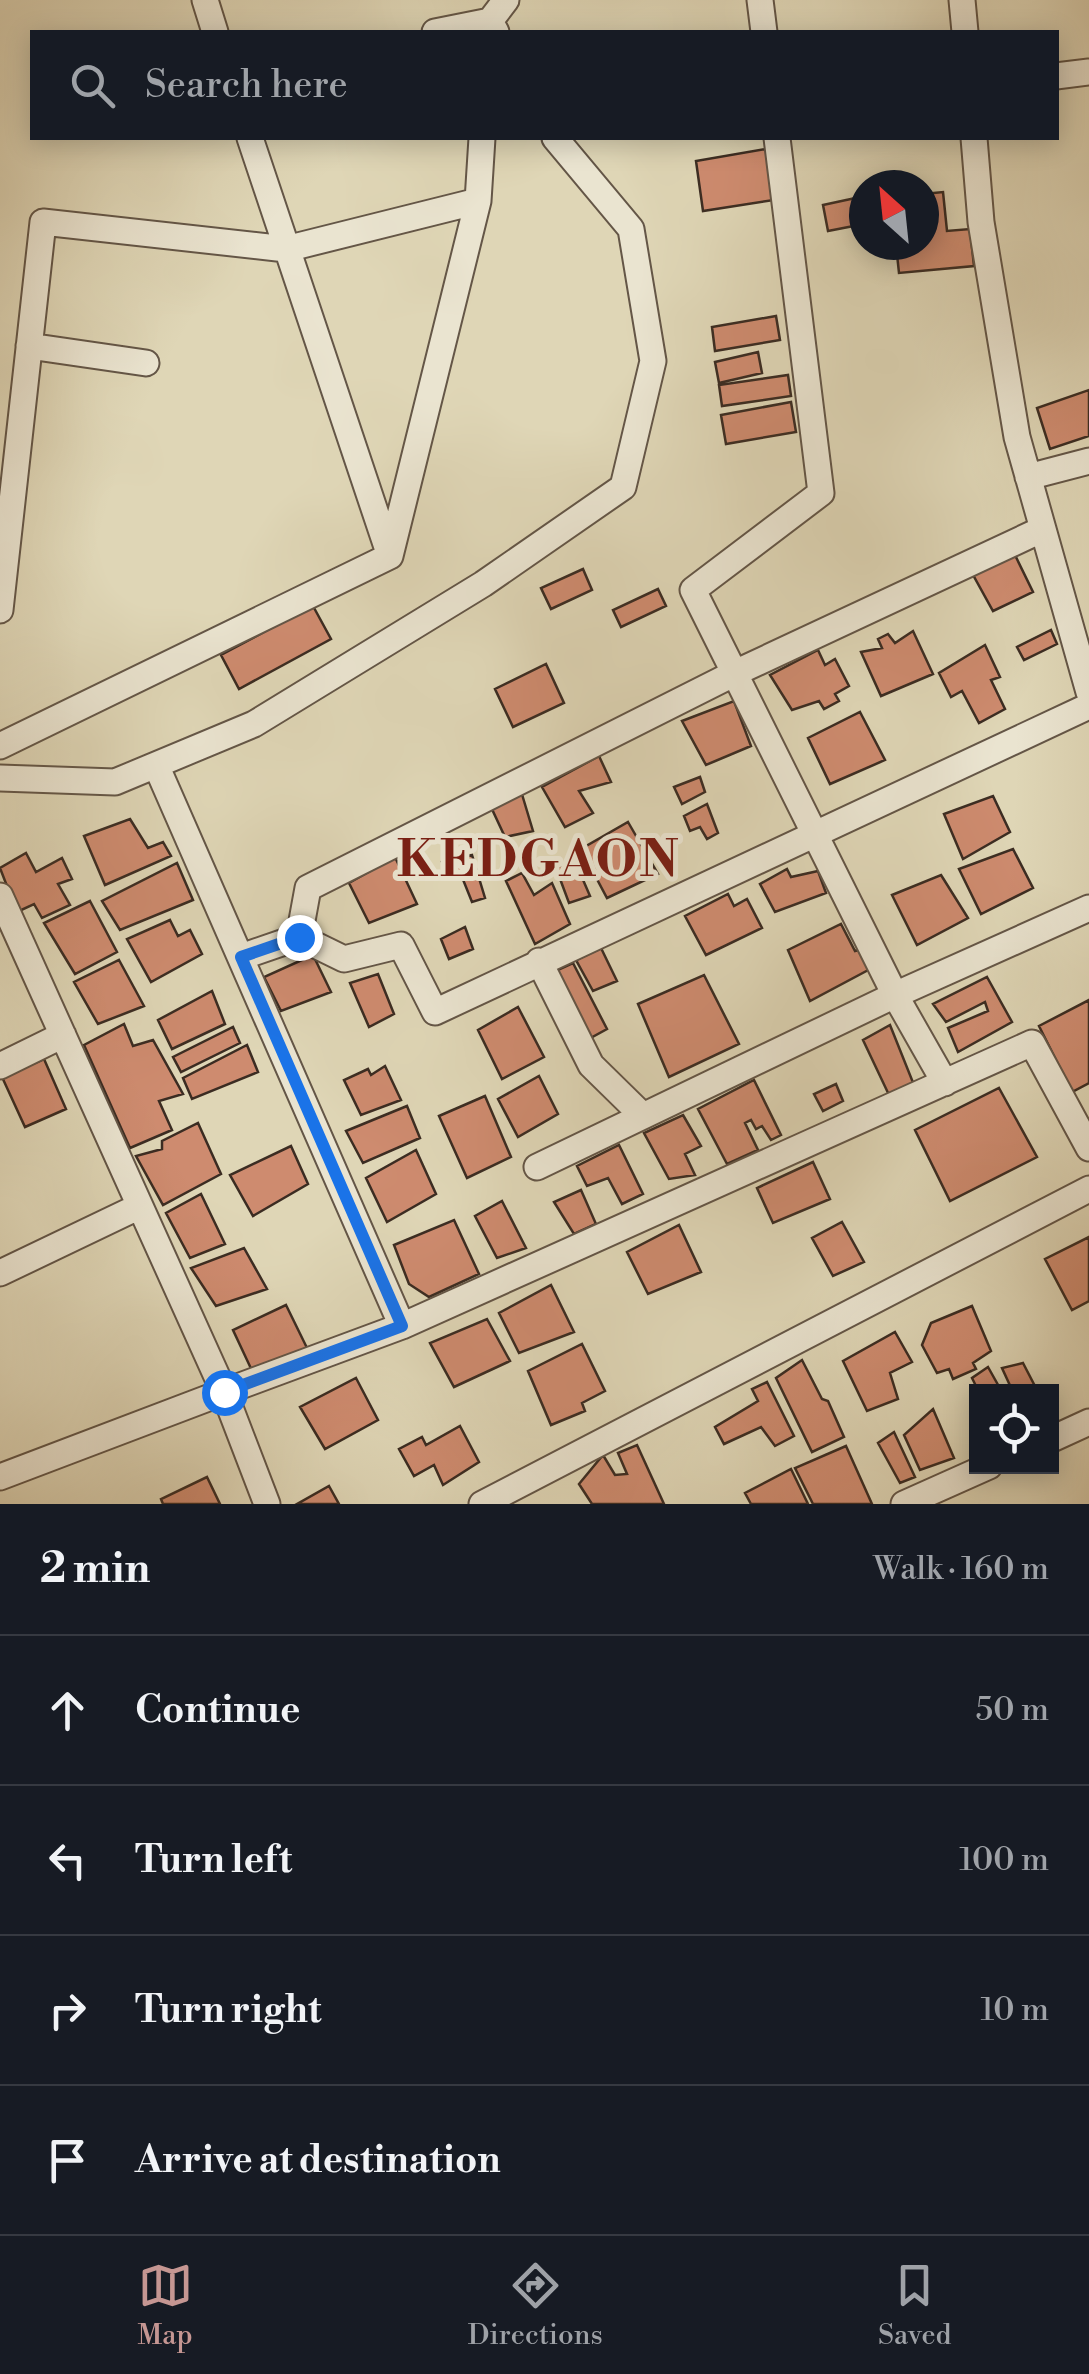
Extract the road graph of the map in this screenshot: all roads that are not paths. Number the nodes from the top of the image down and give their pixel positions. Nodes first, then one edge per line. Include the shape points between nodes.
1 (205, 0) edge
2 (506, 0) edge
3 (760, 0) edge
4 (962, 0) edge
5 (492, 29) edge
6 (214, 30) edge
7 (764, 30) edge
8 (965, 30) edge
9 (1089, 72) edge
10 (1059, 76) edge
11 (251, 140) edge
12 (482, 140) edge
13 (557, 140) edge
14 (777, 140) edge
15 (974, 140) edge
16 (478, 201) junction
17 (286, 249) junction
18 (29, 346) junction
19 (146, 363) dead end
20 (1089, 460) edge
21 (1028, 476) junction
22 (1043, 529) junction
23 (390, 556) junction
24 (0, 610) edge
25 (736, 673) junction
26 (1089, 692) edge
27 (1089, 706) edge
28 (0, 746) edge
29 (156, 765) junction
30 (0, 778) edge
31 (815, 834) junction
32 (0, 896) edge
33 (1089, 908) edge
34 (299, 937) junction
35 (241, 957) junction
36 (539, 961) junction
37 (895, 994) junction
38 (63, 1034) junction
39 (0, 1066) edge
40 (945, 1083) junction
41 (643, 1116) junction
42 (1089, 1148) edge
43 (537, 1167) dead end
44 (1089, 1189) edge
45 (140, 1206) junction
46 (0, 1273) edge
47 (402, 1326) junction
48 (224, 1392) junction
49 (1089, 1422) edge
50 (1059, 1436) edge
51 (971, 1474) edge
52 (0, 1476) edge
53 (907, 1503) edge
54 (267, 1504) edge
55 (482, 1504) edge

1 - 6 street
2 - 5 street
3 - 7 street
4 - 8 street
9 - 10 street
11 - 17 street
12 - 16 street
13 - 29 street via 631,229 654,361 623,487 483,584 254,724
14 - 25 street via 821,493 693,590
15 - 21 street via 981,222
16 - 17 street
16 - 23 street
17 - 18 street via 42,222
17 - 23 street
18 - 19 street
18 - 24 street
20 - 21 street
21 - 22 street
22 - 25 street
22 - 26 street
23 - 28 street
25 - 31 street
25 - 34 street via 308,888
27 - 31 street
29 - 30 street via 115,782
29 - 35 street
31 - 36 street
31 - 37 street
32 - 38 street
33 - 37 street
34 - 35 street
34 - 36 street via 344,959 401,946 434,1012
35 - 47 street
36 - 41 street via 590,1064
37 - 40 street
37 - 41 street
38 - 39 street
38 - 45 street
40 - 42 street via 1032,1043
40 - 47 street
41 - 43 street
44 - 55 street
45 - 46 street
45 - 48 street
47 - 48 street
48 - 52 street
48 - 54 street
49 - 50 street
51 - 53 street

